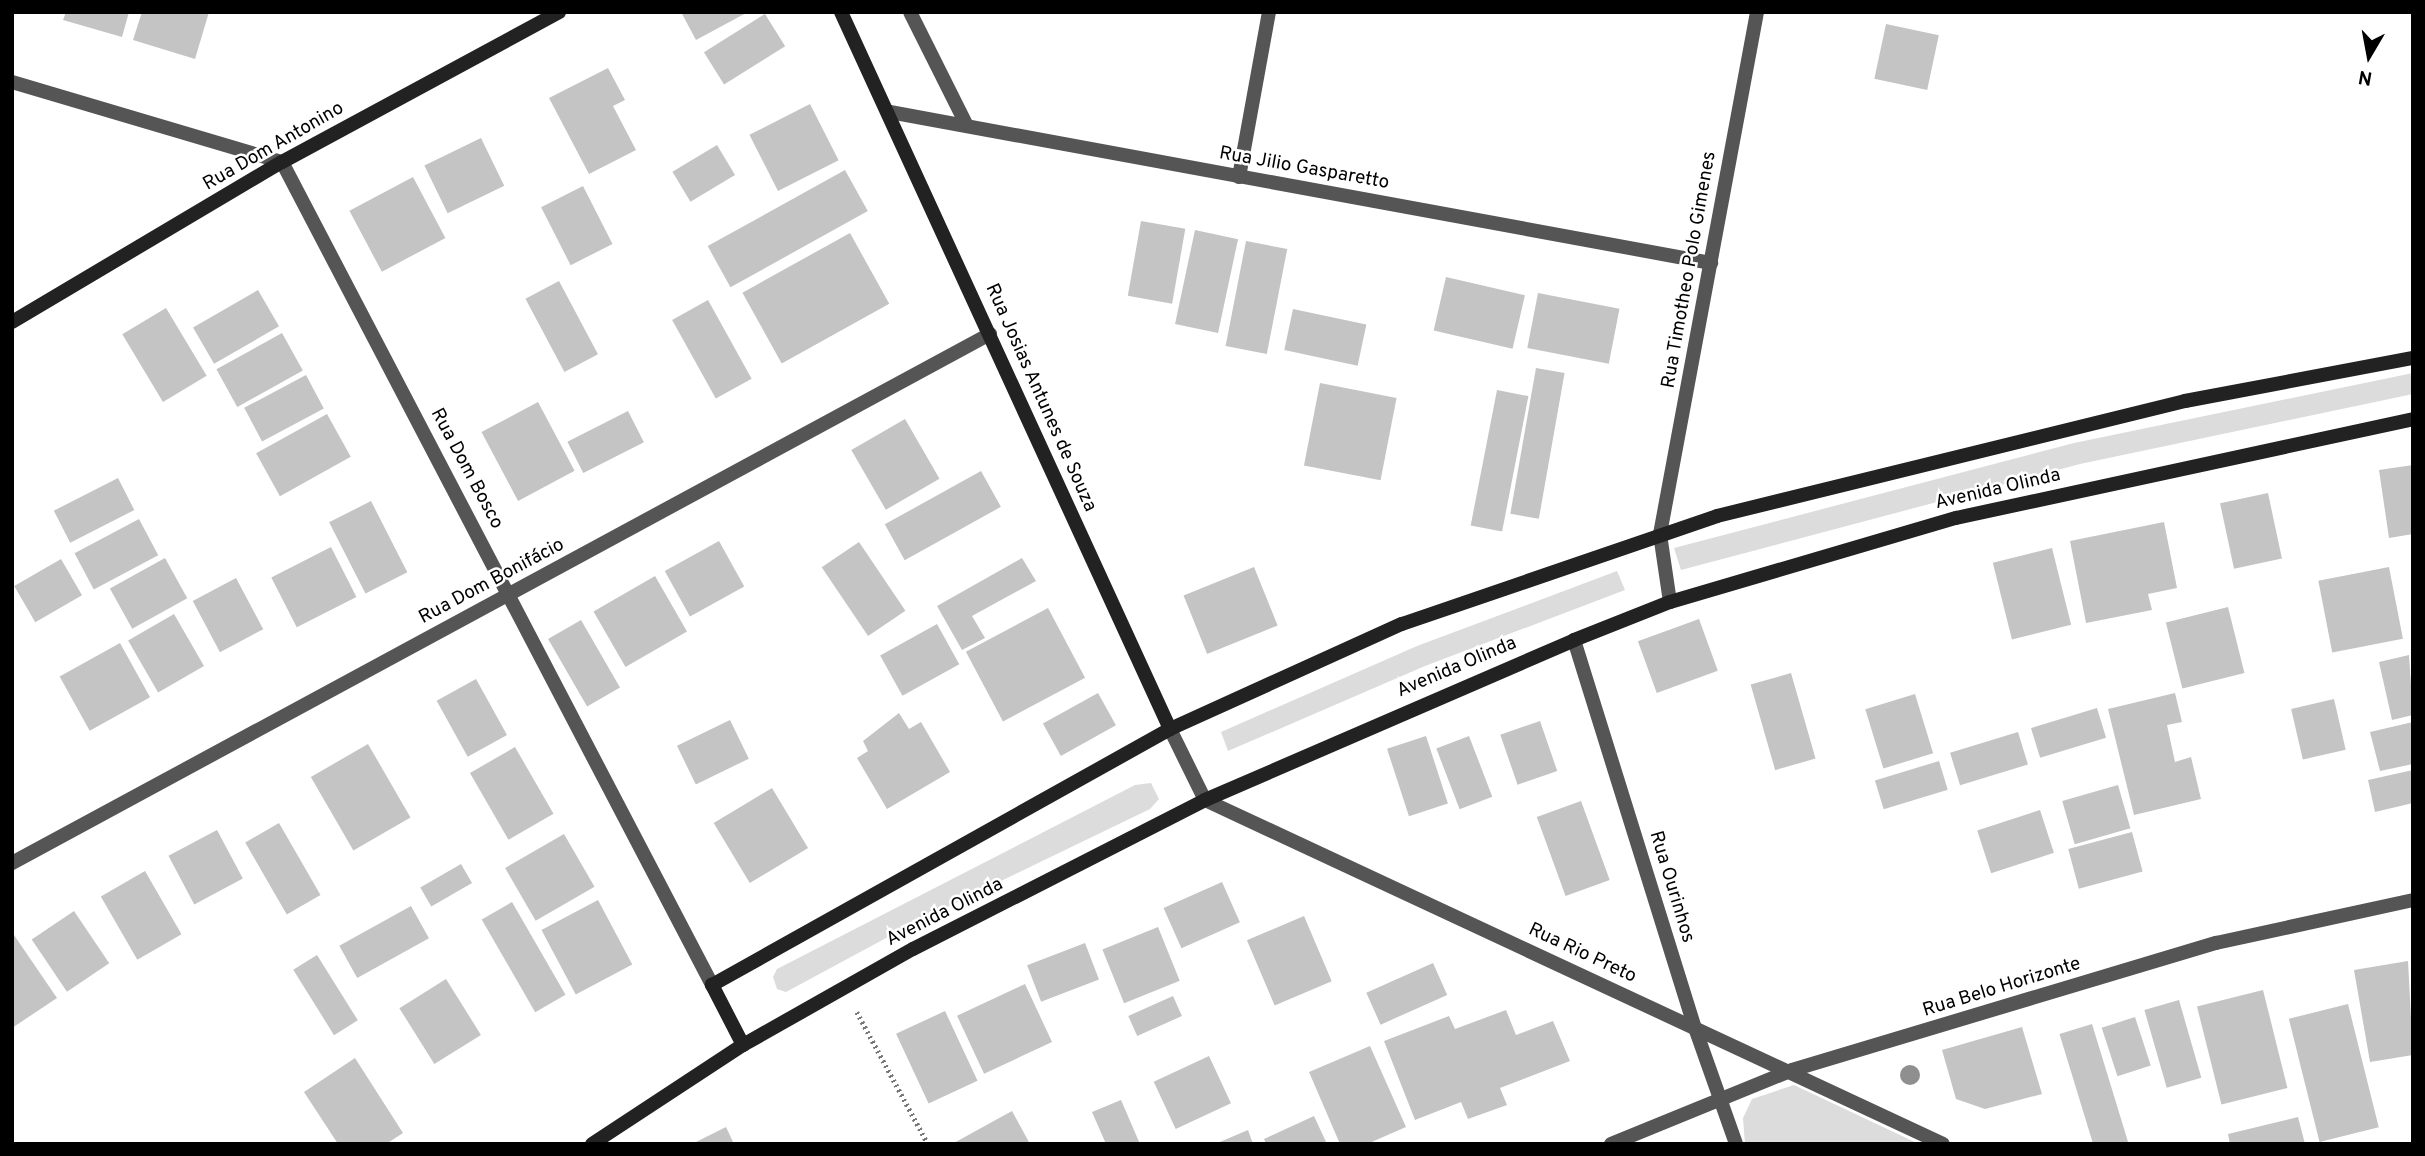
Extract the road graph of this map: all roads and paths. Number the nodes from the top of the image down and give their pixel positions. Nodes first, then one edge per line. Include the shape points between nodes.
1 (559, 12) edge
2 (841, 12) edge
3 (910, 12) edge
4 (1269, 12) edge
5 (1757, 12) edge
6 (12, 82) edge
7 (890, 112) junction
8 (967, 126) junction
9 (282, 162) junction
10 (1239, 177) junction
11 (1711, 263) junction
12 (12, 322) edge
13 (990, 334) junction
14 (2413, 358) edge
15 (2413, 419) edge
16 (1660, 534) junction
17 (510, 594) junction
18 (1670, 602) junction
19 (1574, 640) junction
20 (1170, 729) junction
21 (1205, 800) junction
22 (12, 863) edge
23 (2413, 901) edge
24 (712, 985) junction
25 (844, 987) junction
26 (1695, 1028) junction
27 (743, 1045) junction
28 (1792, 1070) junction
29 (1721, 1096) junction
30 (592, 1144) edge
31 (928, 1144) edge
32 (1611, 1144) edge
33 (1737, 1144) edge
34 (1943, 1144) edge

1 - 9 street, Rua Dom Antonino
2 - 7 street, Rua Josias Antunes de Souza
3 - 8 street
4 - 10 street
5 - 11 street, Rua Timotheo Polo Gimenes
6 - 9 street
7 - 8 street, Rua Jilio Gasparetto
7 - 13 street, Rua Josias Antunes de Souza
8 - 10 street, Rua Jilio Gasparetto
9 - 12 street, Rua Dom Antonino
9 - 17 street, Rua Dom Bosco
10 - 11 street, Rua Jilio Gasparetto
11 - 16 street, Rua Timotheo Polo Gimenes
13 - 17 street, Rua Dom Bonifácio
13 - 20 street, Rua Josias Antunes de Souza
14 - 16 street via 2185,401 1980,449
15 - 18 street, Avenida Olinda via 1956,519
16 - 18 street, Rua Timotheo Polo Gimenes
16 - 20 street via 1402,624
17 - 22 street, Rua Dom Bonifácio
17 - 24 street, Rua Dom Bosco
18 - 19 street, Avenida Olinda
19 - 21 street, Avenida Olinda
19 - 26 street, Rua Ourinhos
20 - 21 street, Rua Josias Antunes de Souza
20 - 24 street
21 - 25 street, Avenida Olinda
21 - 26 street, Rua Rio Preto
23 - 28 street, Rua Belo Horizonte via 2216,943
24 - 27 street, Rua Dom Bosco
25 - 27 street, Avenida Olinda
25 - 31 path
26 - 28 street, Rua Rio Preto
26 - 29 street, Rua Ourinhos
27 - 30 street, Avenida Olinda
28 - 29 street, Rua Belo Horizonte
28 - 34 street, Rua Rio Preto
29 - 32 street, Rua Belo Horizonte
29 - 33 street, Rua Ourinhos

